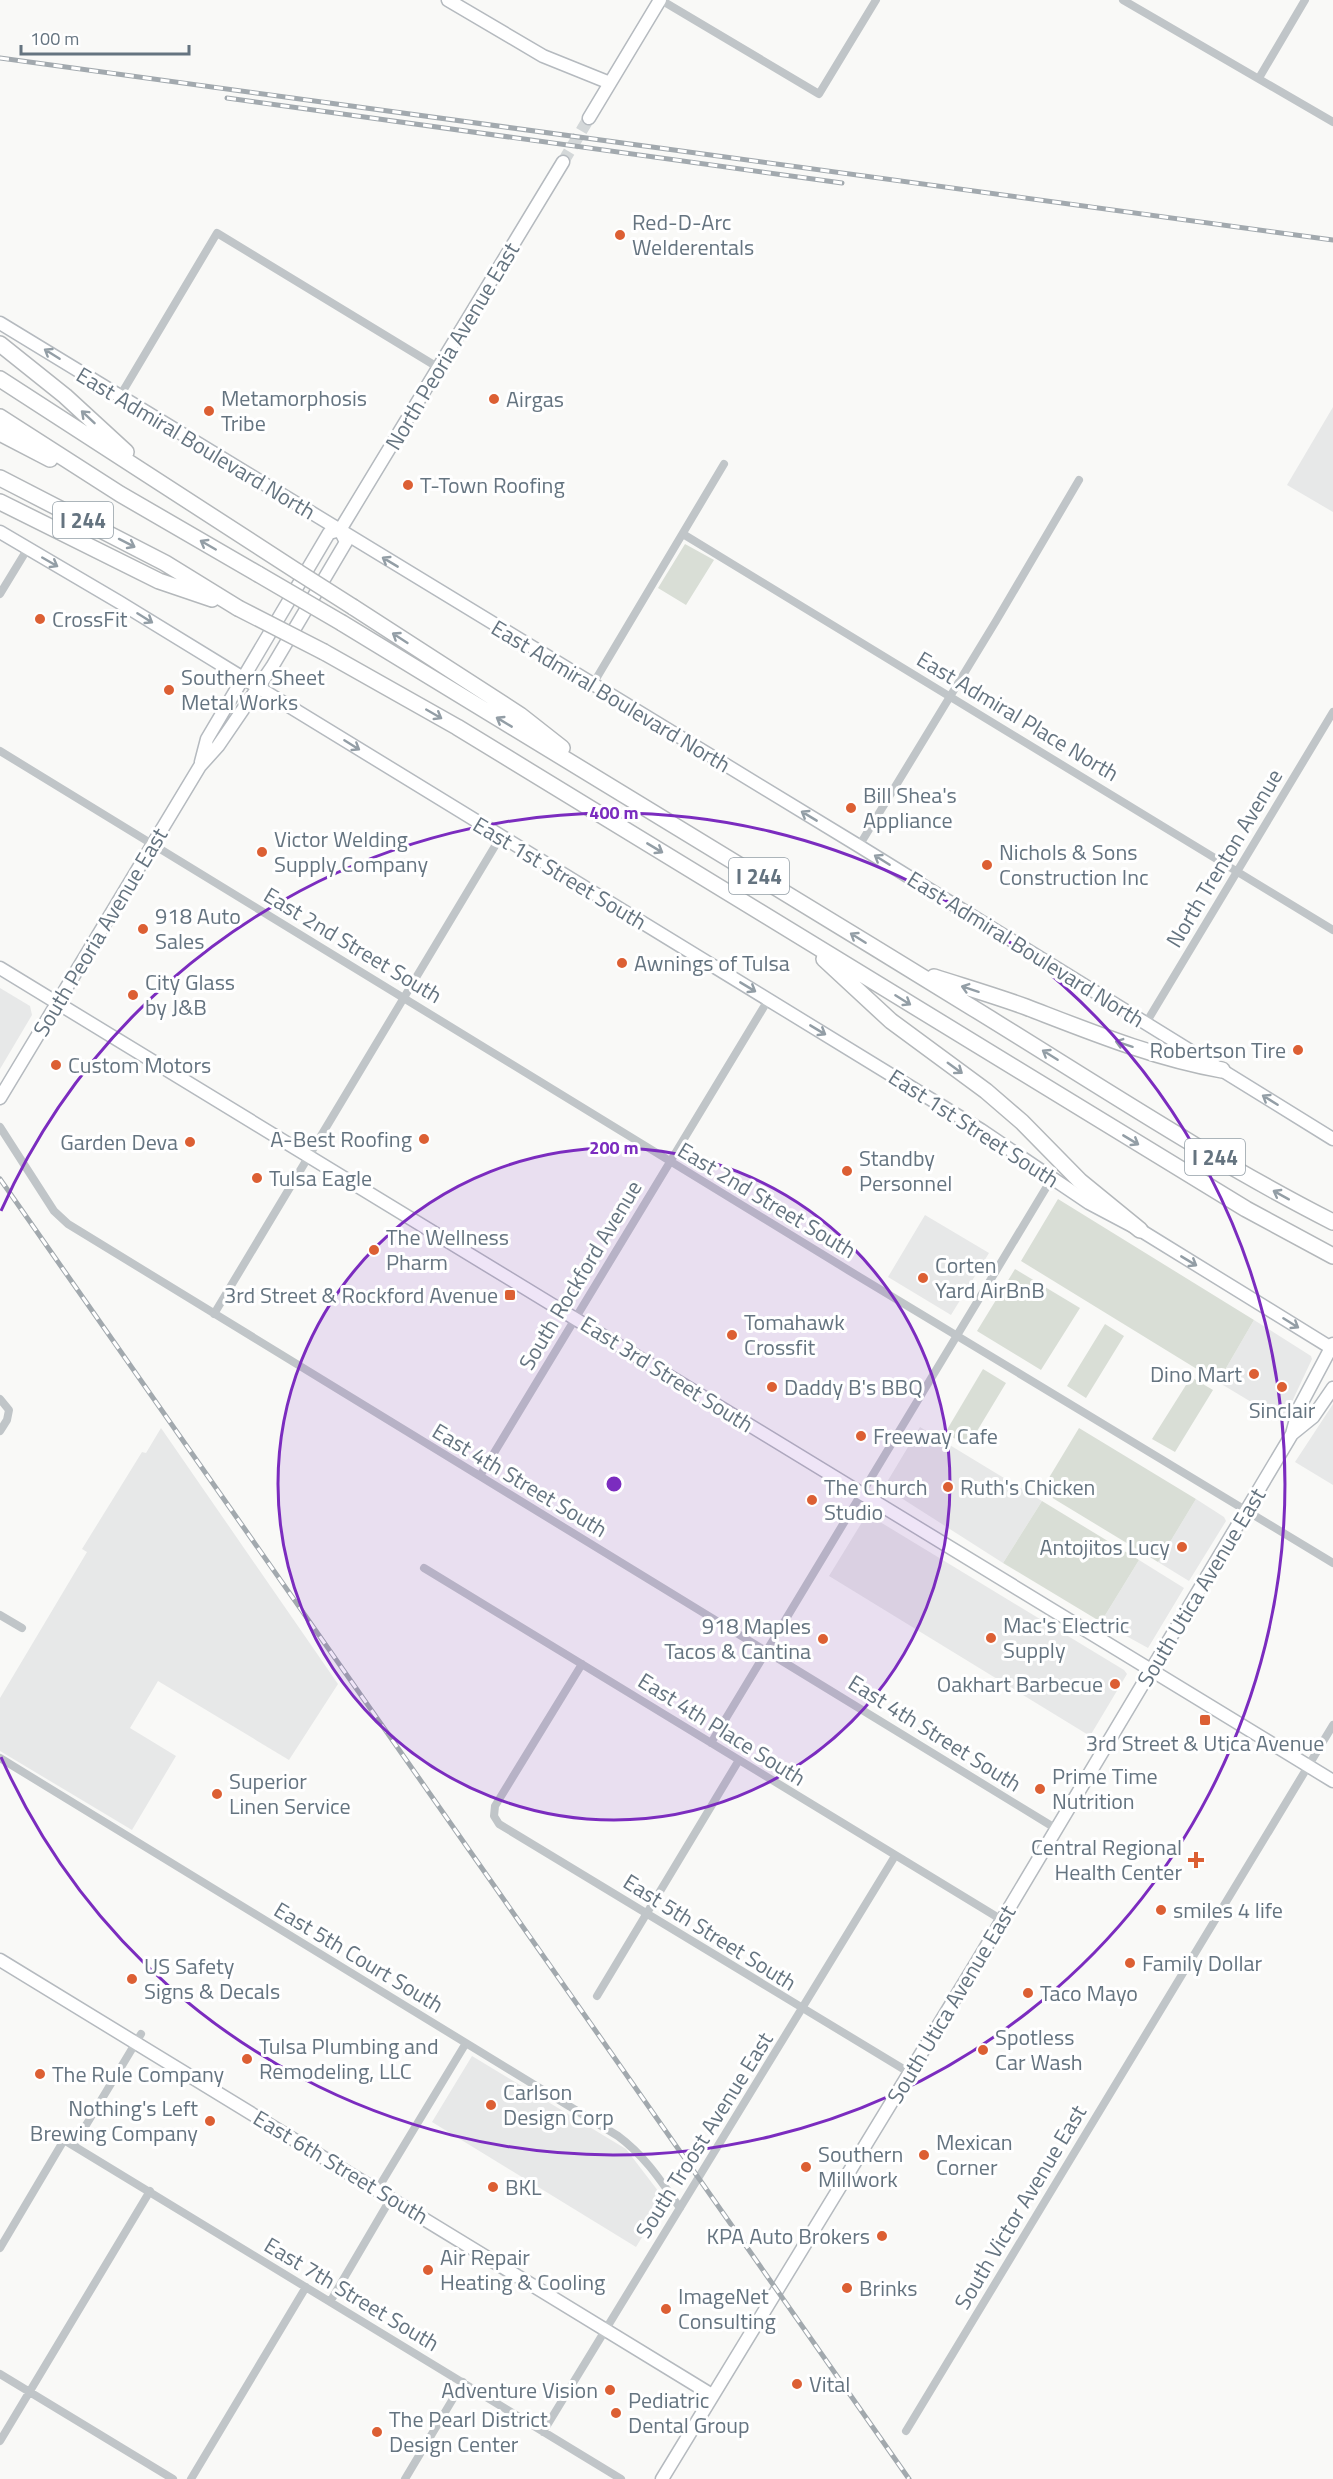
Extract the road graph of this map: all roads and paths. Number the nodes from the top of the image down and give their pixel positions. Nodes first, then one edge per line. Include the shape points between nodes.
1 (448, 0) edge
2 (661, 0) edge
3 (876, 0) edge
4 (1123, 0) edge
5 (1305, 0) edge
6 (1259, 78) junction
7 (610, 83) junction
8 (589, 118) tunnel mouth
9 (1333, 122) edge
10 (563, 162) tunnel mouth
11 (0, 323) edge
12 (0, 344) edge
13 (439, 368) junction
14 (0, 379) edge
15 (120, 396) junction
16 (0, 417) edge
17 (0, 433) edge
18 (724, 464) dead end
19 (0, 478) edge
20 (1079, 480) dead end
21 (162, 485) junction
22 (120, 494) junction
23 (0, 502) edge
24 (340, 530) junction
25 (0, 532) edge
26 (683, 534) junction
27 (28, 548) junction
28 (0, 594) edge
29 (238, 608) junction
30 (242, 678) junction
31 (593, 684) junction
32 (257, 686) junction
33 (950, 696) junction
34 (1333, 712) edge
35 (0, 751) edge
36 (200, 766) junction
37 (608, 785) junction
38 (501, 836) junction
39 (153, 844) junction
40 (859, 846) junction
41 (1237, 872) junction
42 (1333, 930) edge
43 (800, 936) junction
44 (0, 968) edge
45 (908, 968) junction
46 (404, 998) junction
47 (768, 1000) junction
48 (57, 1004) junction
49 (1146, 1023) junction
50 (1222, 1070) junction
51 (0, 1098) edge
52 (0, 1127) edge
53 (1333, 1139) edge
54 (309, 1155) junction
55 (670, 1162) junction
56 (1052, 1178) junction
57 (1333, 1222) edge
58 (1140, 1230) junction
59 (1333, 1256) edge
60 (214, 1314) junction
61 (575, 1318) junction
62 (957, 1336) junction
63 (1332, 1347) edge
64 (1333, 1388) edge
65 (0, 1399) edge
66 (0, 1431) edge
67 (1292, 1434) junction
68 (480, 1476) junction
69 (862, 1494) junction
70 (1247, 1510) junction
71 (1333, 1563) edge
72 (424, 1568) dead end
73 (0, 1615) edge
74 (22, 1629) dead end
75 (767, 1651) junction
76 (582, 1664) junction
77 (1151, 1669) junction
78 (1333, 1725) edge
79 (711, 1743) junction
80 (1, 1760) edge
81 (739, 1760) junction
82 (1308, 1766) junction
83 (1333, 1781) edge
84 (1056, 1828) junction
85 (895, 1856) junction
86 (646, 1913) junction
87 (1002, 1920) junction
88 (0, 1960) edge
89 (597, 1996) dead end
90 (802, 2010) junction
91 (139, 2038) junction
92 (466, 2043) junction
93 (909, 2073) junction
94 (74, 2145) junction
95 (377, 2190) junction
96 (150, 2191) junction
97 (391, 2198) junction
98 (680, 2208) junction
99 (0, 2248) edge
100 (306, 2287) junction
101 (330, 2301) junction
102 (605, 2330) junction
103 (0, 2374) edge
104 (463, 2382) junction
105 (29, 2392) junction
106 (712, 2395) junction
107 (906, 2431) dead end
108 (543, 2432) junction
109 (0, 2441) edge
110 (173, 2479) edge
111 (191, 2479) edge
112 (405, 2479) edge
113 (621, 2479) edge
114 (662, 2479) edge

1 - 7 main road via 543,56
2 - 3 street via 819,94
2 - 7 main road
4 - 6 street
5 - 6 street
6 - 9 street
7 - 8 main road
10 - 13 main road, North Peoria Avenue East
15 -> 11 main road, East Admiral Boulevard North
21 -> 12 highway via 65,396
13 - 15 street via 218,233
13 - 24 main road, North Peoria Avenue East
14 - 21 highway, I 244
15 - 24 main road, East Admiral Boulevard North
16 - 22 highway
17 - 22 highway
18 - 26 street
19 -> 29 highway, I 244 via 165,563
20 - 33 street
37 -> 21 highway, I 244, bridge via 520,715
37 -> 22 highway, bridge
23 - 29 highway via 159,581
24 - 30 main road, South Peoria Avenue East via 329,533
31 -> 24 main road, East Admiral Boulevard North
24 - 32 main road, South Peoria Avenue East via 346,542
25 - 27 main road, East 1st Street South
26 - 31 street
26 - 33 street, East Admiral Place North
27 - 28 street
27 -> 30 main road, East 1st Street South
29 -> 43 highway, I 244, bridge via 458,727
30 - 32 main road, East 1st Street South
30 - 36 main road, South Peoria Avenue East via 207,740
40 -> 31 main road, East Admiral Boulevard North
32 - 36 main road, South Peoria Avenue East via 218,746
32 -> 38 main road, East 1st Street South
33 - 40 street
33 - 41 street, East Admiral Place North
34 - 41 street, North Trenton Avenue
35 - 39 street, East 2nd Street South
36 - 39 main road, South Peoria Avenue East
45 -> 37 highway, I 244
38 - 46 street
38 -> 47 main road, East 1st Street South
39 - 46 street, East 2nd Street South
39 - 48 main road, South Peoria Avenue East
49 -> 40 main road, East Admiral Boulevard North
41 - 42 street, East Admiral Place North
41 - 49 street, North Trenton Avenue
43 -> 58 highway via 891,1022 986,1091 1080,1181
43 -> 59 highway, I 244 via 1246,1209
44 - 48 main road, East 3rd Street South
50 -> 45 highway via 1180,1062
57 -> 45 highway, I 244 via 1221,1160
46 - 54 street
46 - 55 street, East 2nd Street South
47 - 55 street, South Rockford Avenue
47 -> 56 main road, East 1st Street South
48 - 51 main road, South Peoria Avenue East
48 - 54 main road, East 3rd Street South
49 - 50 main road, East Admiral Boulevard North
53 -> 50 main road, East Admiral Boulevard North
52 - 60 street, East 4th Street South via 54,1211 68,1224
54 - 60 street
54 - 61 main road, East 3rd Street South
55 - 61 street, South Rockford Avenue
55 - 62 street, East 2nd Street South
56 - 58 main road, East 1st Street South
56 - 62 street
58 -> 63 main road, East 1st Street South
60 - 68 street, East 4th Street South
61 - 68 street, South Rockford Avenue
61 - 69 main road, East 3rd Street South
62 - 69 street
62 - 70 street, East 2nd Street South
63 - 67 main road, South Utica Avenue East via 1299,1408
64 - 67 main road, South Utica Avenue East via 1313,1417
65 - 66 street via 9,1410
67 - 70 main road, South Utica Avenue East
68 - 75 street, East 4th Street South
69 - 75 street
69 - 77 main road, East 3rd Street South
70 - 71 street, East 2nd Street South
70 - 77 main road, South Utica Avenue East
72 - 76 street, East 4th Place South
73 - 74 street
75 - 79 street
75 - 84 street, East 4th Street South
76 - 79 street, East 4th Place South
76 - 86 street, East 5th Street South via 495,1806 494,1816 499,1824
77 - 82 main road, East 3rd Street South
77 - 84 main road, South Utica Avenue East
78 - 82 street, South Victor Avenue East
79 - 81 street, East 4th Place South
80 - 92 street, East 5th Court South
81 - 85 street, East 4th Place South
81 - 86 street
82 - 83 main road, East 3rd Street South
82 - 107 street, South Victor Avenue East
84 - 87 main road, South Utica Avenue East
85 - 87 street, East 4th Place South
85 - 90 street, South Troost Avenue East
86 - 89 street
86 - 90 street, East 5th Street South
87 - 93 main road, South Utica Avenue East
88 - 91 main road, East 6th Street South
90 - 93 street, East 5th Street South
90 - 98 street, South Troost Avenue East
91 - 94 street
91 - 95 main road, East 6th Street South
92 - 95 street
92 - 98 street, East 5th Court South via 636,2149
93 - 106 main road, South Utica Avenue East
94 - 96 street, East 7th Street South
94 - 99 street, East 7th Street South via 64,2140
95 - 97 main road, East 6th Street South
96 - 100 street, East 7th Street South
96 - 105 street
97 - 101 street
97 - 102 main road, East 6th Street South
98 - 102 street, South Troost Avenue East
100 - 101 street, East 7th Street South
100 - 111 street
101 - 104 street, East 7th Street South
102 - 106 main road, East 6th Street South
102 - 108 street, South Troost Avenue East
103 - 105 street
104 - 108 street, East 7th Street South
104 - 112 street
105 - 109 street
105 - 110 street
106 - 114 main road, South Utica Avenue East
108 - 113 street, East 7th Street South

